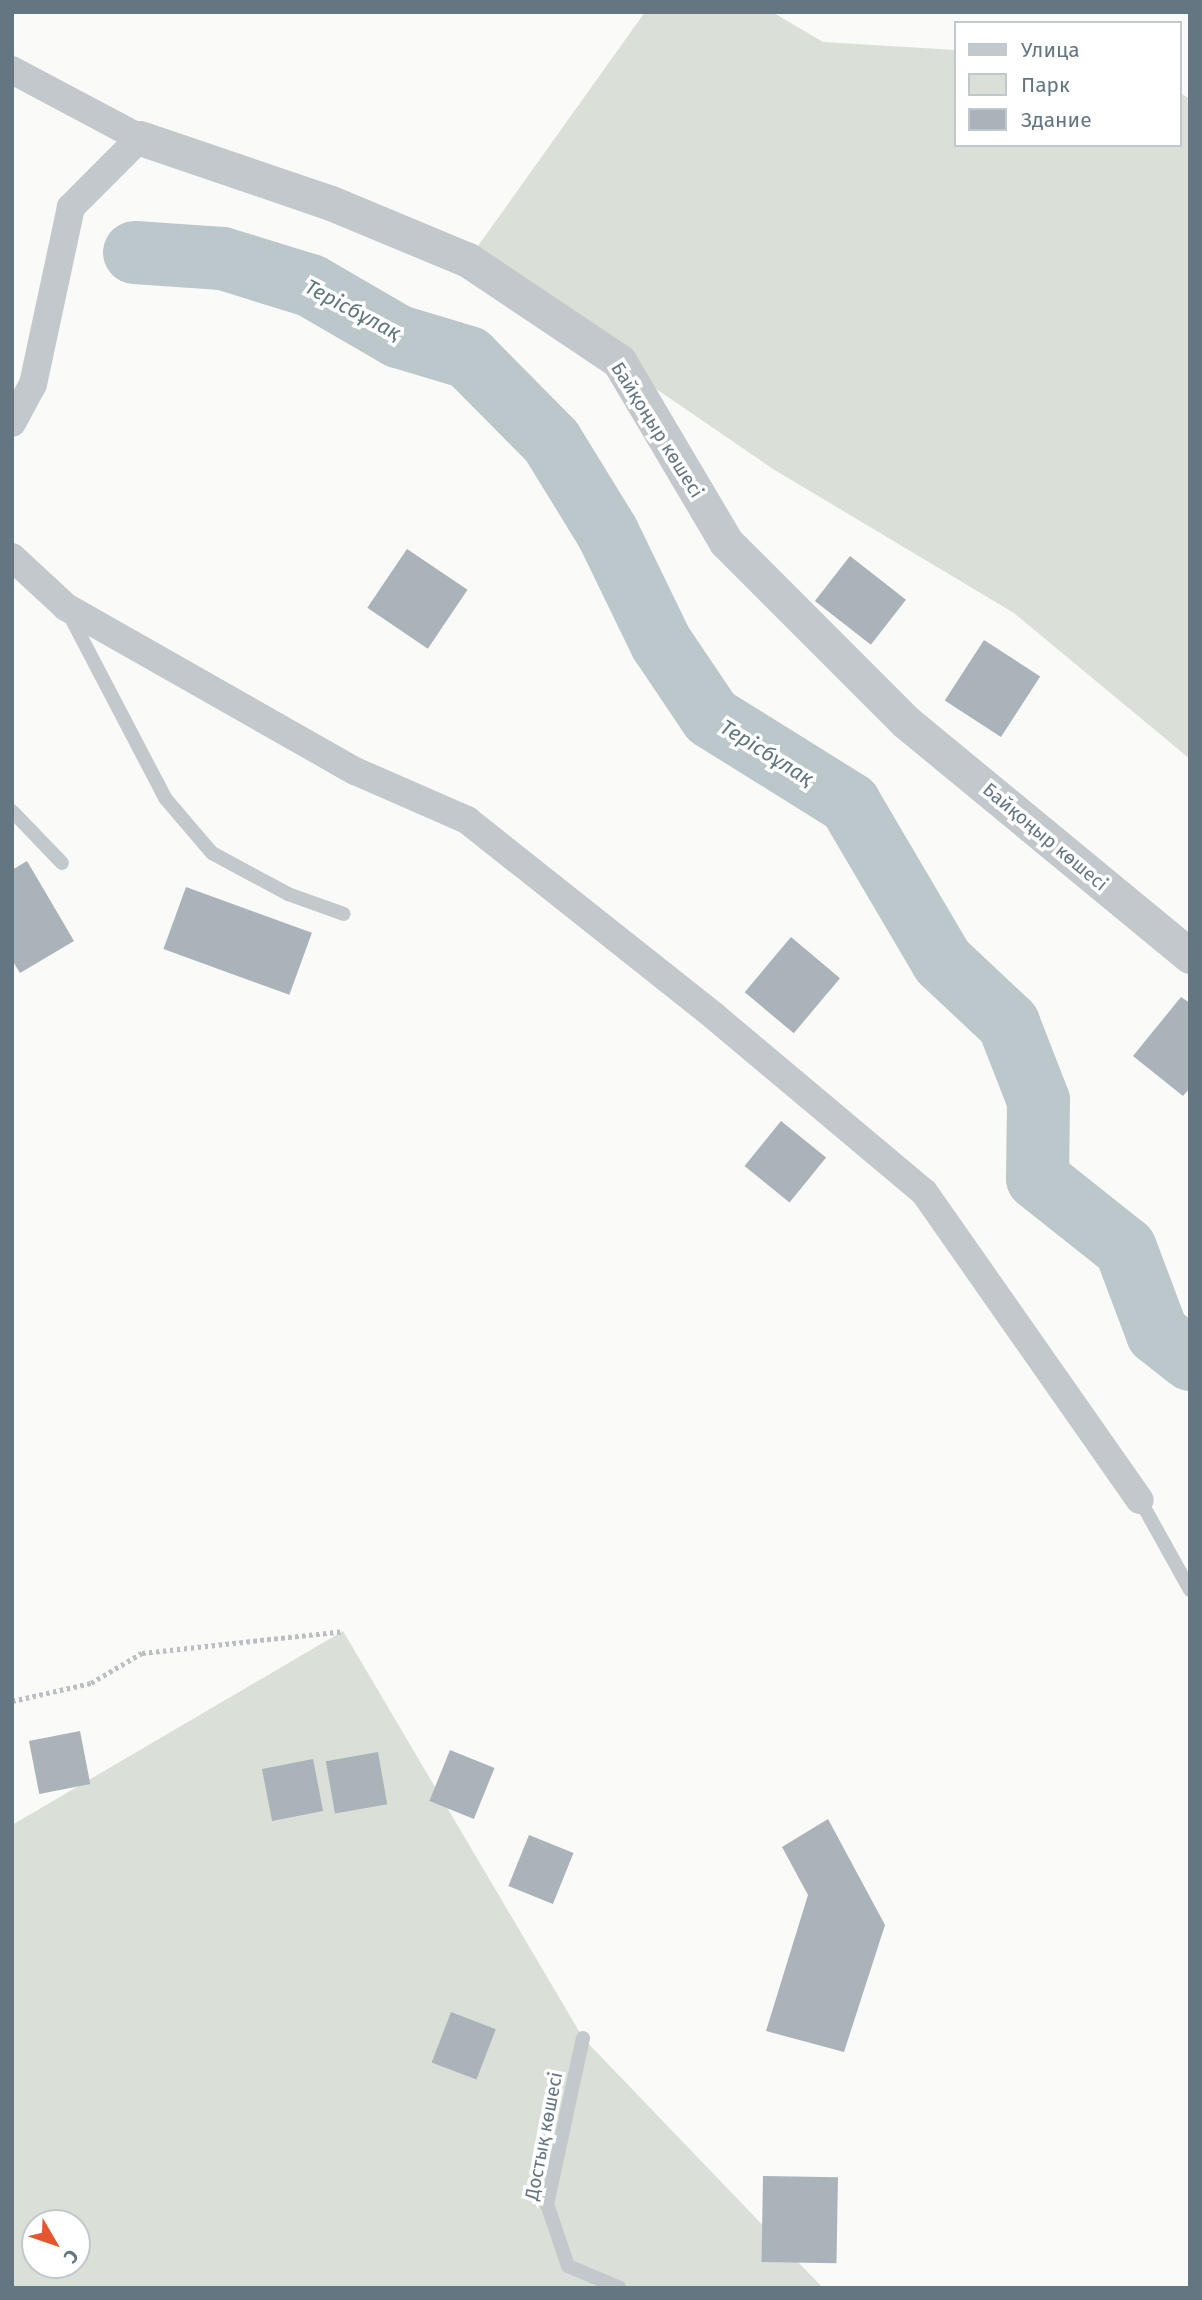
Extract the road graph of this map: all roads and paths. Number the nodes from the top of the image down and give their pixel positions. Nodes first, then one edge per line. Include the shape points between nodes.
1 (12, 70) edge
2 (139, 138) junction
3 (12, 423) edge
4 (12, 557) edge
5 (66, 607) junction
6 (12, 811) edge
7 (62, 863) dead end
8 (344, 914) dead end
9 (1190, 956) edge
10 (1140, 1500) joint
11 (1190, 1590) edge
12 (342, 1632) dead end
13 (12, 1701) edge
14 (583, 2038) dead end
15 (620, 2288) edge

1 - 2 street, Байқоңыр көшесі
2 - 3 street via 71,207 33,384
2 - 9 street, Байқоңыр көшесі via 331,203 468,260 619,361 726,542 906,722
4 - 5 street
5 - 8 lane via 165,798 212,853 288,894
5 - 10 street via 355,771 467,820 714,1016 924,1192
6 - 7 lane
10 - 11 lane
12 - 13 path via 142,1653 92,1682
14 - 15 lane, Достық көшесі via 547,2204 568,2266

